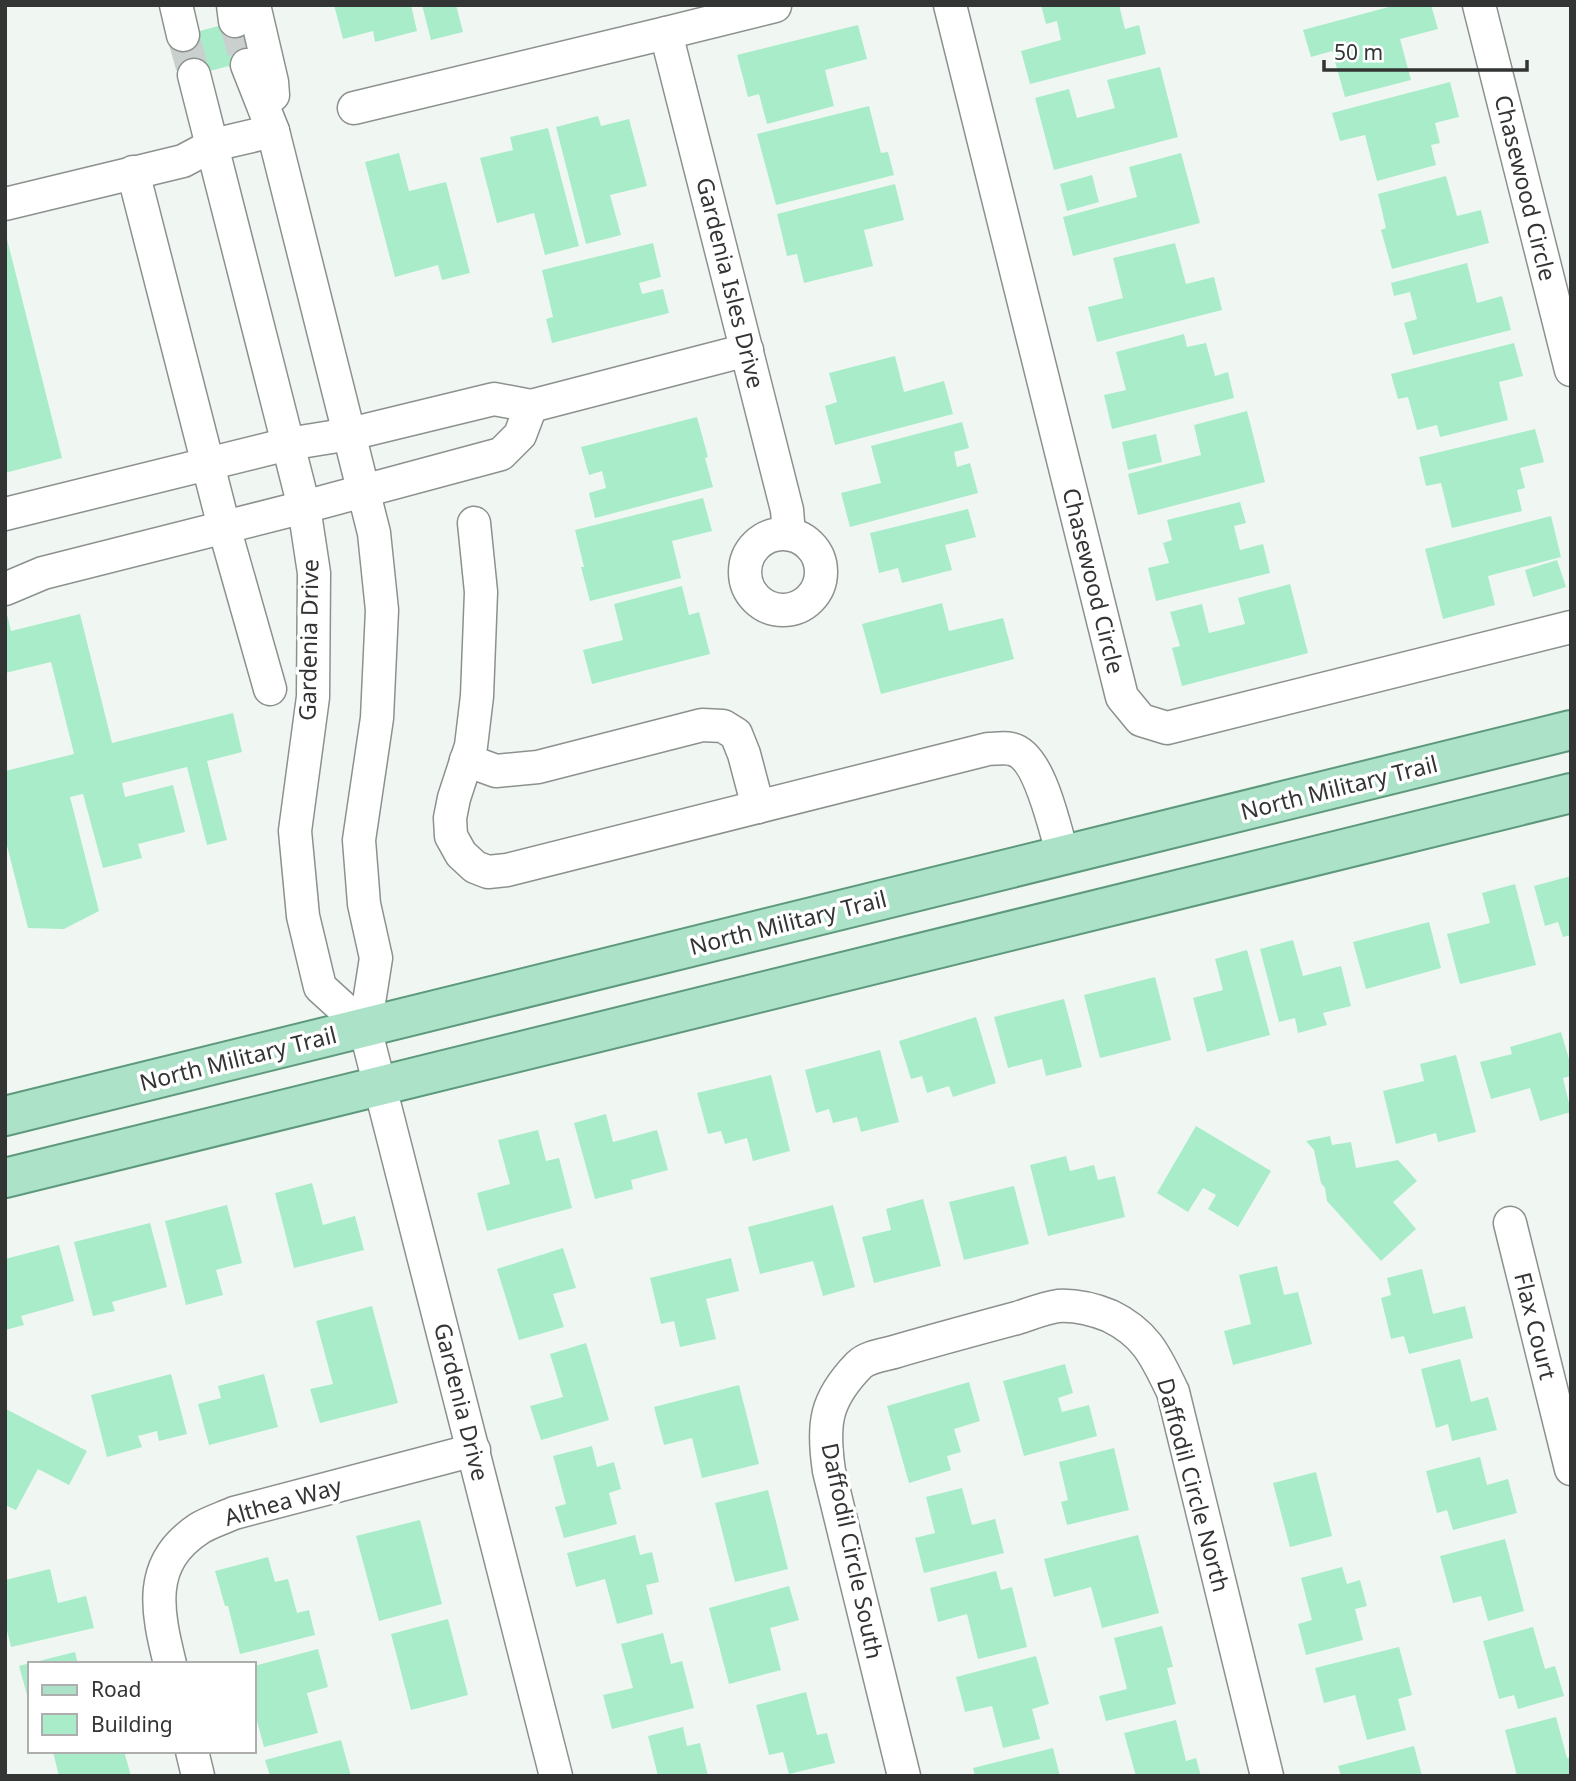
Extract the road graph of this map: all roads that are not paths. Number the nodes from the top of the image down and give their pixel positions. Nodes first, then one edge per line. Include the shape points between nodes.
1 (950, 5) edge
2 (1479, 5) edge
3 (775, 6) edge
4 (241, 11) edge
5 (666, 33) junction
6 (247, 65) tunnel mouth
7 (194, 75) tunnel mouth
8 (354, 108) dead end
9 (273, 131) junction
10 (213, 145) junction
11 (133, 172) junction
12 (5, 204) edge
13 (747, 350) junction
14 (1571, 370) edge
15 (531, 406) junction
16 (350, 434) junction
17 (288, 444) junction
18 (209, 464) junction
19 (363, 491) junction
20 (304, 507) junction
21 (5, 514) edge
22 (474, 523) dead end
23 (224, 527) junction
24 (789, 534) dead end
25 (5, 589) edge
26 (1571, 627) edge
27 (270, 689) dead end
28 (1571, 730) edge
29 (466, 760) junction
30 (1571, 793) edge
31 (758, 807) junction
32 (1063, 856) junction
33 (365, 1028) junction
34 (380, 1087) junction
35 (5, 1116) edge
36 (5, 1178) edge
37 (1510, 1223) dead end
38 (928, 1342) joint
39 (474, 1450) junction
40 (1571, 1469) edge
41 (170, 1662) edge
42 (192, 1753) edge
43 (198, 1776) edge
44 (556, 1776) edge
45 (904, 1776) edge
46 (1267, 1776) edge

1 - 26 street, Chasewood Circle via 1122,697 1141,720 1167,728
2 - 14 street, Chasewood Circle
3 - 5 street
4 - 9 street, Gardenia Drive via 272,82
5 - 8 street
5 - 13 street, Gardenia Isles Drive
6 - 9 street, Gardenia Drive
7 - 10 street, Gardenia Drive
9 - 10 street
9 - 16 street, Gardenia Drive
10 - 11 street via 183,161
10 - 17 street, Gardenia Drive
11 - 12 street
11 - 18 street
13 - 15 street
13 - 24 street, Gardenia Isles Drive
15 - 16 street via 494,399
15 - 19 street via 520,435 501,454
16 - 17 street
16 - 19 street, Gardenia Drive
17 - 18 street
17 - 20 street, Gardenia Drive
18 - 21 street
18 - 23 street
19 - 20 street
19 - 33 street, Gardenia Drive via 374,533 382,610 377,718 359,840 364,904 376,958
20 - 23 street
20 - 33 street, Gardenia Drive via 314,573 313,697 295,831 303,916 320,987
22 - 29 street via 481,592 477,696
23 - 25 street via 43,573
23 - 27 street
28 - 32 main road, North Military Trail
29 - 31 street via 496,771 538,767 702,725 723,726 736,734
29 - 31 street via 450,818 451,836 461,854 488,872
30 - 34 main road
31 - 32 street via 988,749 1013,749 1035,769
32 - 33 main road, North Military Trail
33 - 34 street, Gardenia Drive
33 - 35 main road, North Military Trail
34 - 36 main road
34 - 39 street, Gardenia Drive
37 - 40 street, Flax Court
38 - 45 street, Daffodil Circle South via 862,1362 838,1389 826,1424 830,1471
38 - 46 street, Daffodil Circle North via 1058,1306 1110,1316 1138,1333 1156,1356 1172,1392
39 - 41 street, Althea Way via 234,1513 201,1528 179,1545 160,1582 159,1609
39 - 44 street, Gardenia Drive
42 - 43 street

